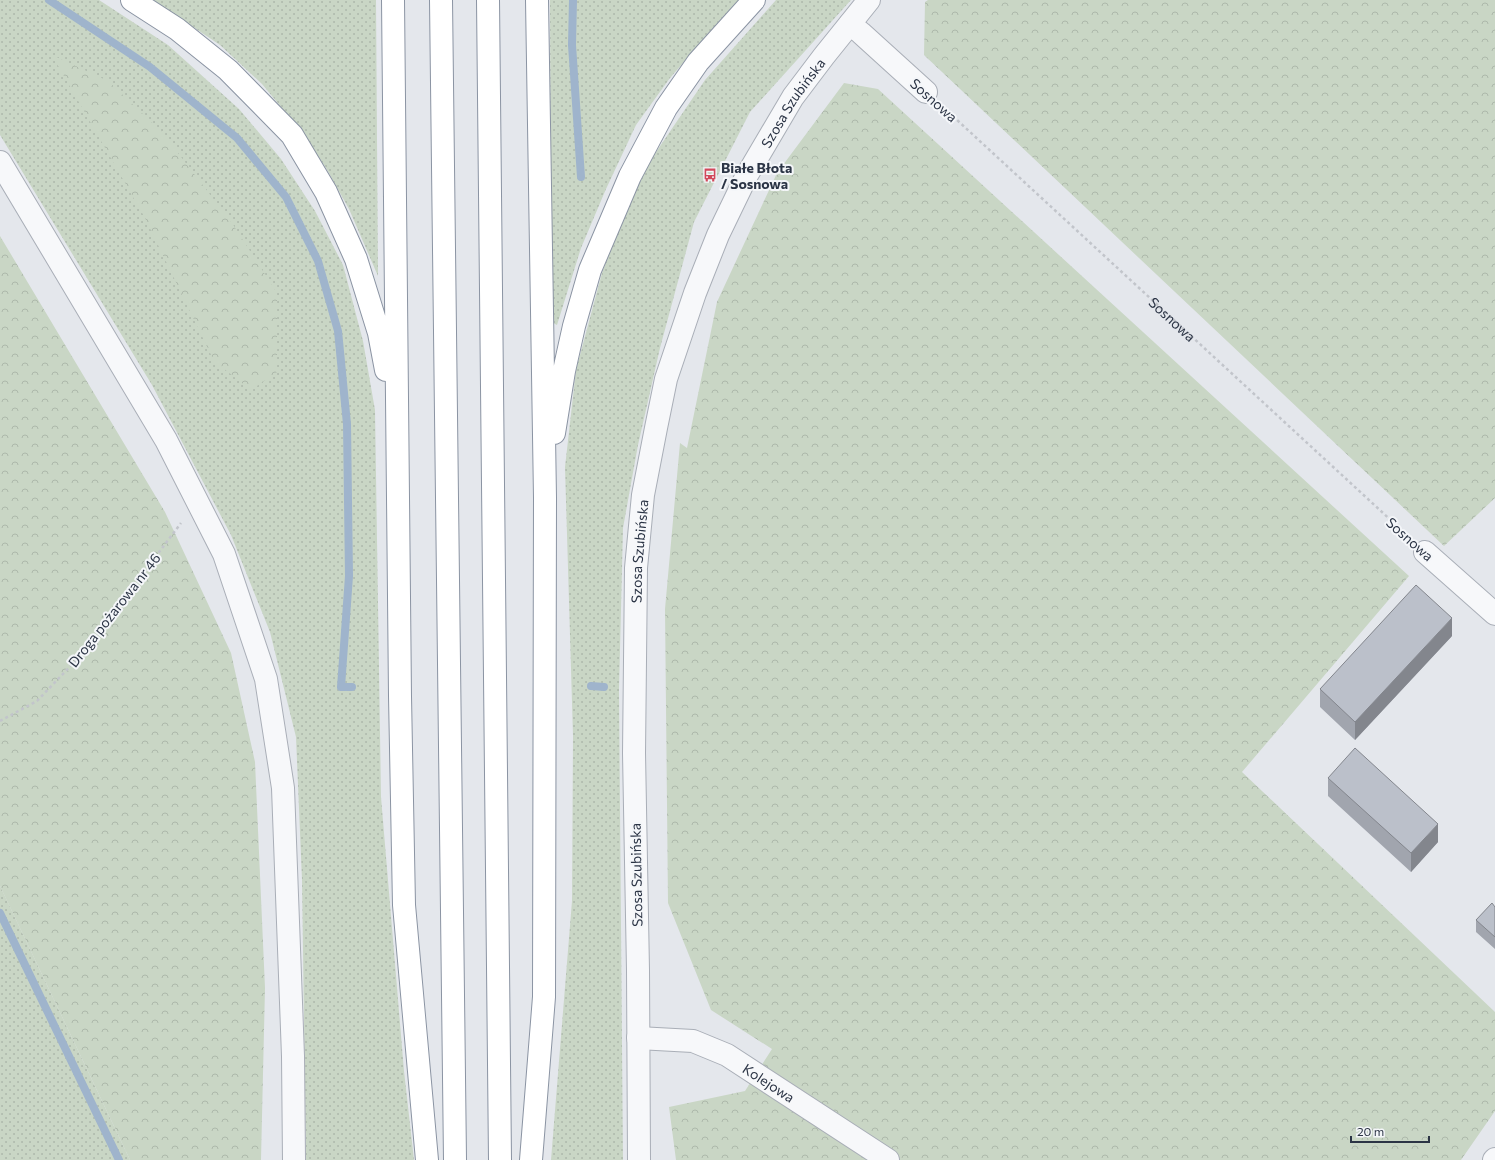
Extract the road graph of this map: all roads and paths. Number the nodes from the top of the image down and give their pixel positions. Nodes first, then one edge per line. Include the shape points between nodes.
1 (132, 0) edge
2 (393, 0) edge
3 (441, 0) edge
4 (488, 0) edge
5 (537, 0) edge
6 (754, 0) edge
7 (869, 0) edge
8 (850, 24) junction
9 (926, 92) joint
10 (0, 162) edge
11 (396, 426) junction
12 (545, 498) junction
13 (197, 501) junction
14 (1425, 552) joint
15 (1495, 614) edge
16 (0, 721) edge
17 (638, 1038) junction
18 (294, 1160) edge
19 (427, 1160) edge
20 (455, 1160) edge
21 (500, 1160) edge
22 (531, 1160) edge
23 (639, 1160) edge
24 (888, 1160) edge

1 - 11 highway via 177,29 228,70 292,135 326,192 356,259 378,333
2 - 11 highway
3 - 20 highway
4 - 21 highway
5 - 12 highway
6 - 12 highway via 698,62 666,108 630,176 590,270 564,371
7 - 8 street, Szosa Szubińska
8 - 9 street, Sosnowa
8 - 17 street, Szosa Szubińska via 794,97 747,175 715,242 664,386 643,494 636,568 634,753
9 - 14 path, Sosnowa
10 - 13 street via 166,440
11 - 19 highway via 404,905
12 - 22 highway via 544,997
13 - 16 path, Droga pożarowa nr 46 via 84,652 37,701
13 - 18 street via 224,554 266,678 283,788 293,1056
14 - 15 street, Sosnowa
17 - 23 street, Szosa Szubińska
17 - 24 street, Kolejowa via 693,1041 722,1053

